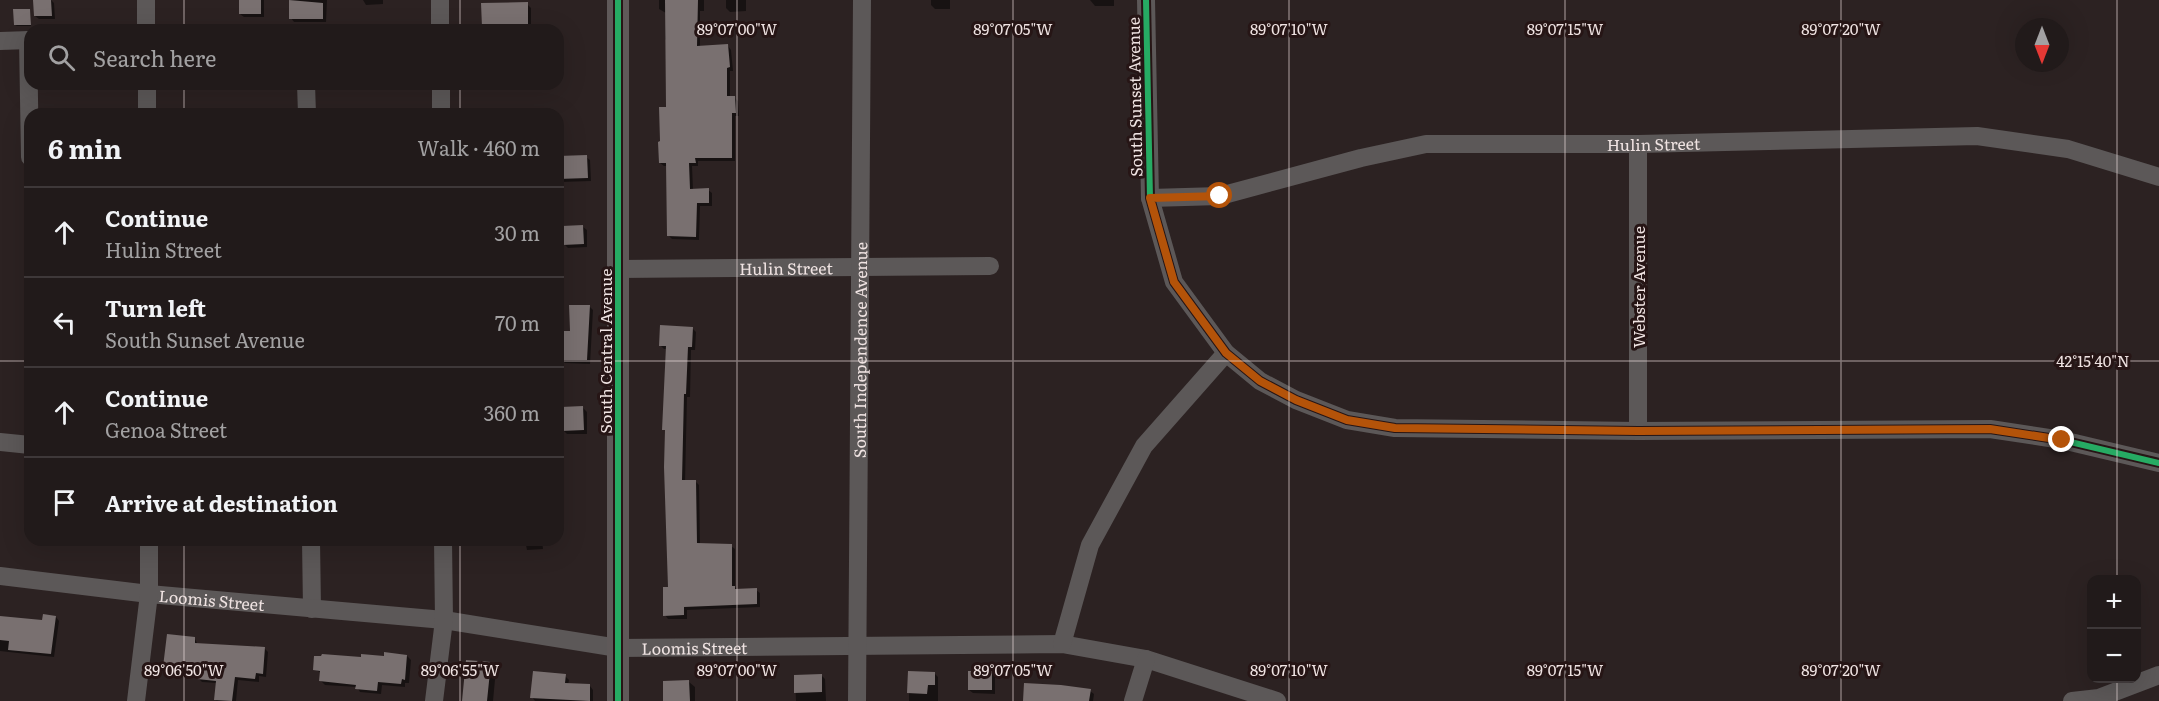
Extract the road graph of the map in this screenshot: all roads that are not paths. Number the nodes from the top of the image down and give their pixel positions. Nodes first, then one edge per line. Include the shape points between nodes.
1 (146, 0) edge
2 (440, 0) edge
3 (618, 0) edge
4 (862, 0) edge
5 (1146, 0) edge
6 (146, 24) edge
7 (440, 24) edge
8 (24, 40) edge
9 (0, 41) edge
10 (29, 90) edge
11 (147, 90) edge
12 (306, 90) edge
13 (441, 90) edge
14 (30, 108) edge
15 (147, 108) edge
16 (307, 108) edge
17 (441, 108) edge
18 (1638, 144) junction
19 (2159, 177) edge
20 (1150, 198) junction
21 (990, 266) dead end
22 (861, 268) junction
23 (618, 269) junction
24 (1226, 353) junction
25 (1638, 431) junction
26 (0, 442) edge
27 (24, 444) edge
28 (2159, 463) edge
29 (149, 546) edge
30 (311, 546) edge
31 (443, 546) edge
32 (0, 576) edge
33 (149, 594) junction
34 (312, 609) junction
35 (444, 620) junction
36 (1062, 644) junction
37 (856, 646) junction
38 (618, 648) junction
39 (1146, 659) junction
40 (2159, 675) edge
41 (136, 701) edge
42 (434, 701) edge
43 (618, 701) edge
44 (857, 701) edge
45 (1133, 701) edge
46 (1277, 701) edge
47 (2072, 701) edge

1 - 6 street
2 - 7 street
3 - 23 main road, South Central Avenue
4 - 22 street, South Independence Avenue
5 - 20 street, South Sunset Avenue
8 - 9 street
10 - 14 street
11 - 15 street
12 - 16 street
13 - 17 street
18 - 19 street, Hulin Street via 1977,136 2068,149
18 - 20 street, Hulin Street via 1426,144 1220,196
18 - 25 street, Webster Avenue
20 - 24 street, South Sunset Avenue via 1174,282
21 - 22 street, Hulin Street
22 - 23 street, Hulin Street
22 - 37 street, South Independence Avenue
23 - 38 main road, South Central Avenue
24 - 25 street, South Sunset Avenue via 1260,381 1347,420 1395,428
24 - 36 street via 1144,446 1090,545
25 - 28 street, South Sunset Avenue via 1990,429 2062,440
26 - 27 street
29 - 33 street
30 - 34 street
31 - 35 street
32 - 33 street, Loomis Street
33 - 34 street, Loomis Street
33 - 41 street
34 - 35 street, Loomis Street
35 - 38 street, Loomis Street
35 - 42 street
36 - 37 street, Loomis Street
36 - 39 street, Loomis Street
37 - 38 street, Loomis Street
37 - 44 street, South Independence Avenue
38 - 43 main road, South Central Avenue
39 - 45 street
39 - 46 street, Loomis Street
40 - 47 street via 2099,698

